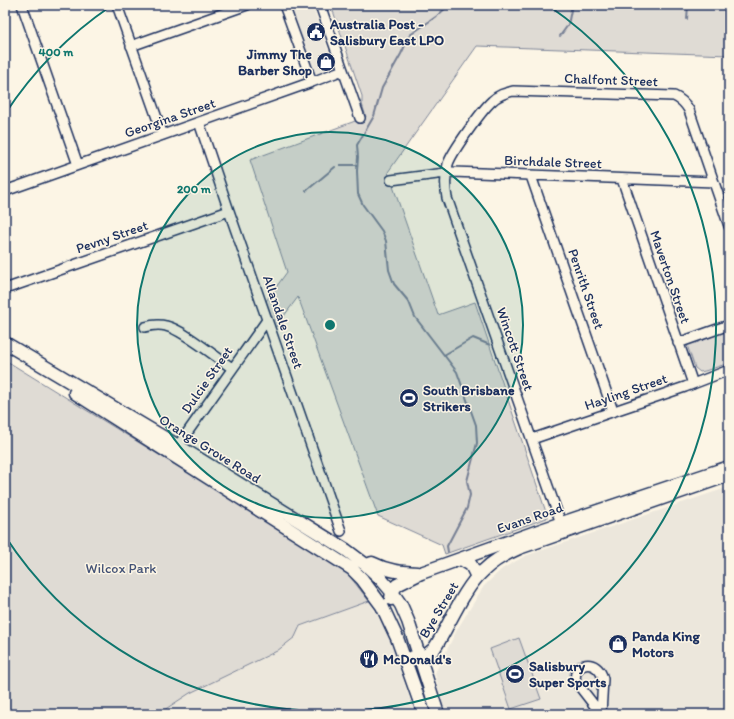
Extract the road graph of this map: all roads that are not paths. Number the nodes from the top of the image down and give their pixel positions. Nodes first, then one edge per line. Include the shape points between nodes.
1 (22, 5) edge
2 (117, 5) edge
3 (247, 5) edge
4 (284, 5) edge
5 (320, 5) edge
6 (131, 46) junction
7 (343, 70) junction
8 (312, 82) junction
9 (360, 118) dead end
10 (199, 122) junction
11 (163, 135) junction
12 (78, 165) junction
13 (446, 173) junction
14 (531, 176) junction
15 (622, 179) junction
16 (391, 180) dead end
17 (714, 182) junction
18 (5, 191) edge
19 (229, 211) junction
20 (729, 226) edge
21 (5, 289) edge
22 (267, 320) junction
23 (729, 325) edge
24 (144, 327) dead end
25 (5, 343) edge
26 (678, 343) junction
27 (5, 351) edge
28 (232, 368) junction
29 (729, 370) edge
30 (693, 384) junction
31 (613, 411) junction
32 (532, 439) junction
33 (176, 452) junction
34 (729, 467) edge
35 (729, 475) edge
36 (563, 528) junction
37 (341, 531) dead end
38 (461, 559) junction
39 (496, 560) joint
40 (366, 565) junction
41 (421, 573) junction
42 (477, 577) junction
43 (392, 592) junction
44 (397, 638) junction
45 (438, 642) junction
46 (401, 651) junction
47 (420, 657) junction
48 (426, 677) junction
49 (424, 714) edge
50 (438, 714) edge
51 (601, 714) edge

1 - 12 street
2 - 6 street
3 - 6 street
4 - 8 street
5 - 7 street
6 - 11 street
7 - 8 street, Georgina Street
7 - 9 street
8 - 10 street, Georgina Street
10 - 11 street, Georgina Street
10 - 19 street, Allandale Street
11 - 12 street, Georgina Street
12 - 18 street, Georgina Street
13 - 14 street, Birchdale Street
13 - 16 street, Birchdale Street
13 - 17 street, Chalfont Street via 452,154 485,109 492,101 507,92 653,95 674,96 687,106
13 - 32 street, Wincott Street via 447,198
14 - 15 street, Birchdale Street
14 - 31 street, Penrith Street
15 - 17 street, Birchdale Street
15 - 26 street, Maverton Street
17 - 20 street, Chalfont Street
19 - 21 street, Pevny Street
19 - 22 street, Allandale Street
22 - 28 street, Dulcie Street
22 - 37 street, Allandale Street
23 - 26 street
24 - 28 street via 165,325 174,328
25 - 33 main road, Orange Grove Road
26 - 30 street, Maverton Street
27 - 33 main road, Orange Grove Road
28 - 33 street, Dulcie Street
29 - 30 street, Hayling Street
30 - 31 street, Hayling Street
31 - 32 street, Hayling Street
32 - 36 street, Wincott Street
33 - 40 main road, Orange Grove Road via 346,550
33 - 44 main road, Orange Grove Road via 352,569 375,595
34 - 36 main road, Evans Road
35 - 36 main road, Evans Road
36 - 38 main road, Evans Road
36 - 39 main road, Evans Road
38 - 41 main road, Evans Road
38 - 42 main road via 471,566
39 - 42 main road, Bye Street
40 - 41 main road via 372,563 397,572
40 - 43 main road, Orange Grove Road
41 - 43 main road, Evans Road via 401,582
42 - 45 main road, Bye Street
43 - 44 main road via 391,600 398,624
43 - 47 main road, Orange Grove Road via 404,612
44 - 46 main road
45 - 47 main road, Bye Street via 430,653
45 - 48 main road via 439,649
46 - 47 main road, Bye Street via 411,657
46 - 49 main road
47 - 48 main road, Orange Grove Road
48 - 50 main road, Orange Grove Road
51 - 51 street via 574,677 578,669 588,664 595,666 602,674

